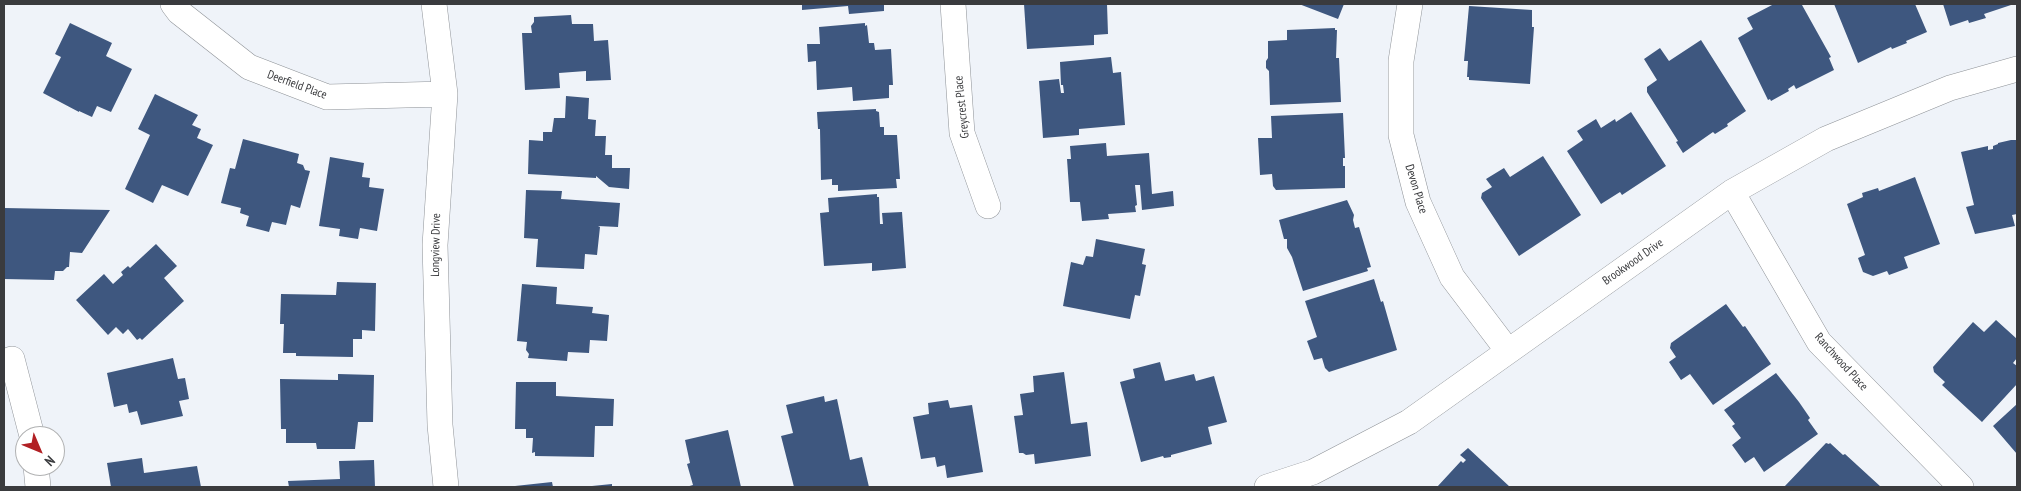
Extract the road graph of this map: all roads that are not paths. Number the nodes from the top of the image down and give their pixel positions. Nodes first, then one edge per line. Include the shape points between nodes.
1 (174, 4) edge
2 (434, 4) edge
3 (953, 4) edge
4 (1410, 4) edge
5 (2017, 69) edge
6 (445, 94) junction
7 (1732, 192) junction
8 (988, 206) dead end
9 (1508, 351) junction
10 (4, 362) edge
11 (29, 426) edge
12 (1319, 480) edge
13 (446, 487) edge
14 (1267, 487) edge
15 (1961, 487) edge

1 - 6 street, Deerfield Place via 179,12 249,67 327,97
2 - 6 street, Longview Drive
3 - 8 street, Greycrest Place via 962,133
4 - 9 street, Devon Place via 1401,61 1401,135 1418,202 1452,277
5 - 7 street, Brookwood Drive via 1950,88 1826,139
6 - 13 street, Longview Drive via 435,245 440,425
7 - 9 street, Brookwood Drive
7 - 15 street, Ranchwood Place via 1819,342
9 - 12 street, Brookwood Drive via 1409,422
10 - 11 street via 12,359
12 - 14 street, Brookwood Drive

